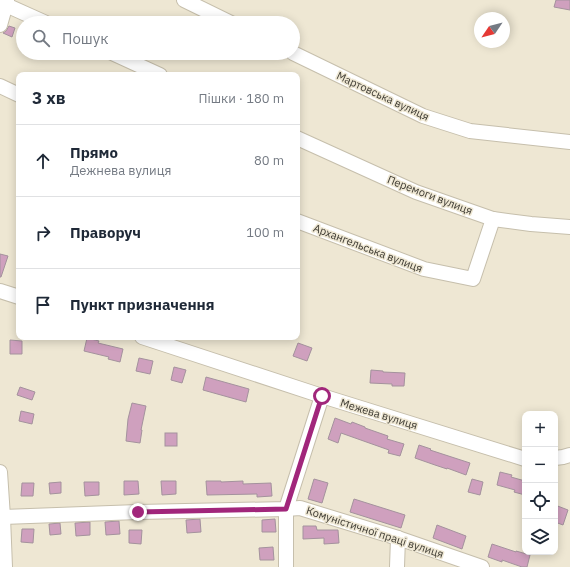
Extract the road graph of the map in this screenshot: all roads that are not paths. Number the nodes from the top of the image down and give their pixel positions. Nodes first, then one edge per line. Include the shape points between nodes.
1 (184, 0) edge
2 (6, 2) edge
3 (33, 16) edge
4 (217, 16) edge
5 (0, 25) edge
6 (300, 56) edge
7 (127, 60) edge
8 (153, 72) edge
9 (0, 86) edge
10 (16, 94) edge
11 (300, 139) edge
12 (570, 142) edge
13 (493, 219) junction
14 (300, 222) edge
15 (570, 227) edge
16 (0, 291) edge
17 (16, 296) edge
18 (151, 340) edge
19 (322, 396) junction
20 (522, 458) edge
21 (0, 472) edge
22 (286, 509) junction
23 (3, 517) junction
24 (398, 538) junction
25 (5, 567) edge
26 (286, 567) edge
27 (397, 567) edge
28 (482, 567) edge

1 - 4 street
2 - 3 street
2 - 5 street
6 - 12 street, Мартовська вулиця via 422,116 470,131
7 - 8 street
9 - 10 street
11 - 13 street, Перемоги вулиця via 416,192
13 - 14 street, Архангельська вулиця via 474,279 424,269
13 - 15 street, Перемоги вулиця
16 - 17 street
18 - 19 street, Межева вулиця
19 - 20 street, Межева вулиця
19 - 22 street
21 - 23 street
22 - 23 street, Комуністичної праці вулиця
22 - 24 street, Комуністичної праці вулиця via 300,508
22 - 26 street
23 - 25 street
24 - 27 street
24 - 28 street, Комуністичної праці вулиця

